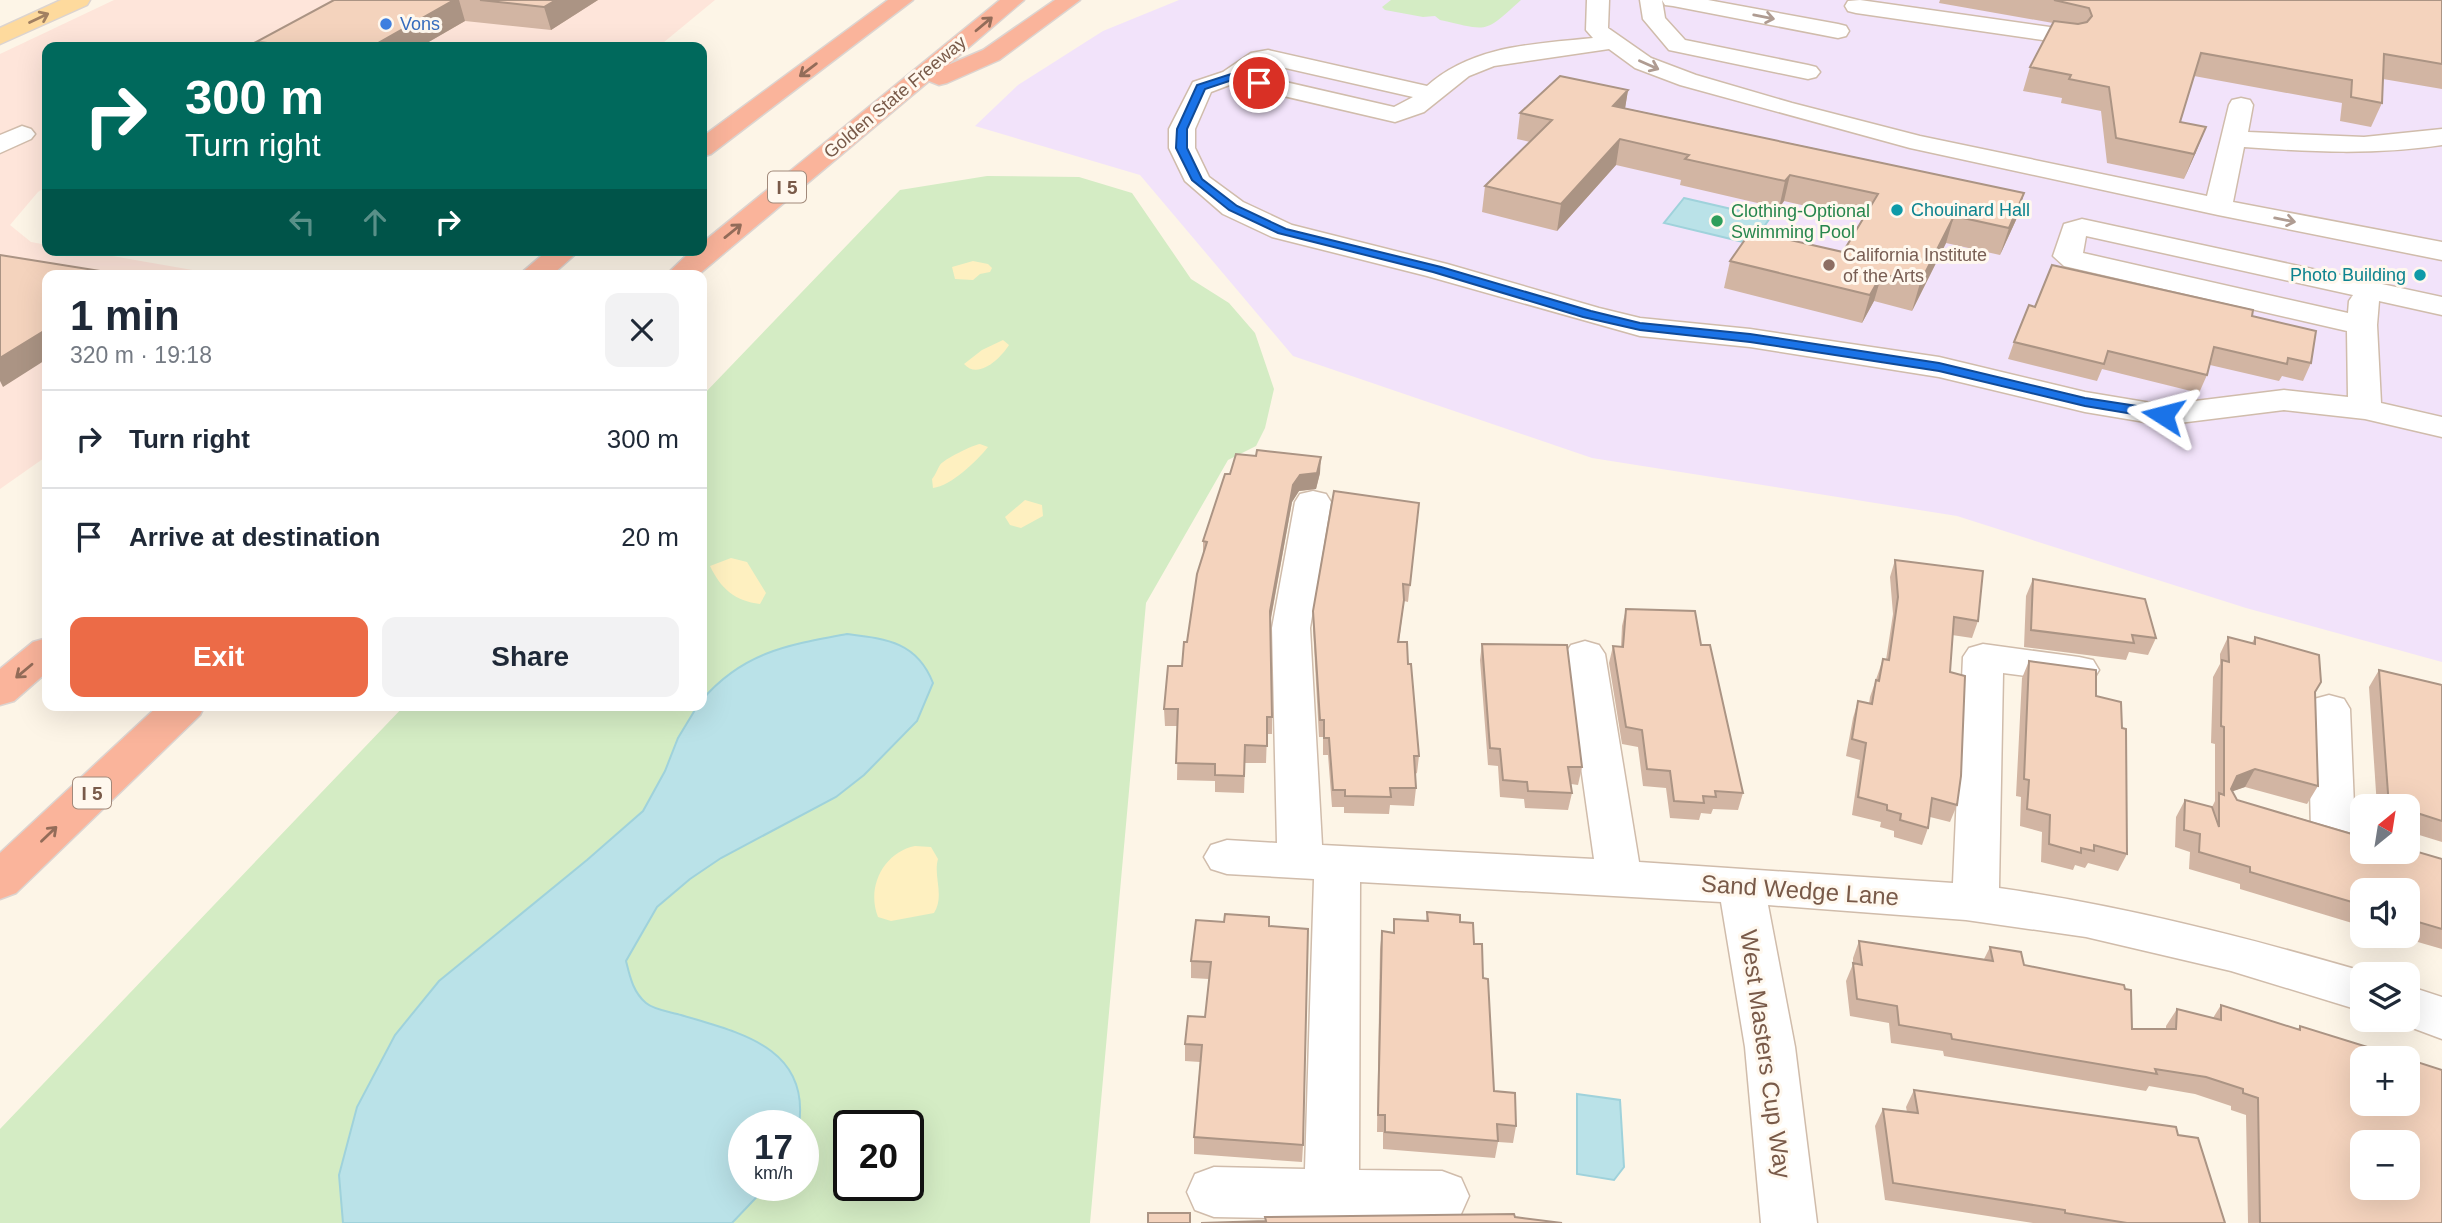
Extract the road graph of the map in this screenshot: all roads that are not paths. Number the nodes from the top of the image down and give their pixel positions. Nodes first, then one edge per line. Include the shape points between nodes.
1 (36, 0) edge
2 (79, 0) edge
3 (881, 0) edge
4 (902, 0) edge
5 (1013, 0) edge
6 (1069, 0) edge
7 (1598, 0) edge
8 (1651, 0) edge
9 (1673, 0) edge
10 (1858, 3) edge
11 (0, 16) edge
12 (1838, 32) junction
13 (0, 37) edge
14 (2071, 37) edge
15 (849, 39) junction
16 (1614, 42) junction
17 (1808, 72) junction
18 (894, 99) junction
19 (2241, 104) dead end
20 (1783, 108) junction
21 (2442, 137) edge
22 (2234, 138) junction
23 (707, 145) edge
24 (2218, 207) junction
25 (2369, 237) junction
26 (2442, 251) edge
27 (707, 253) edge
28 (558, 256) edge
29 (703, 256) edge
30 (540, 270) edge
31 (686, 270) edge
32 (2366, 287) junction
33 (2442, 306) edge
34 (2362, 325) junction
35 (2365, 409) junction
36 (2442, 427) edge
37 (1313, 502) dead end
38 (1585, 654) dead end
39 (42, 655) edge
40 (2090, 671) edge
41 (0, 691) edge
42 (2329, 709) dead end
43 (179, 711) edge
44 (2330, 829) edge
45 (1227, 857) dead end
46 (1319, 862) junction
47 (1619, 878) junction
48 (0, 881) edge
49 (1741, 885) junction
50 (1975, 904) junction
51 (2350, 987) edge
52 (2420, 1010) edge
53 (2442, 1018) edge
54 (1214, 1192) dead end
55 (1332, 1194) junction
56 (1442, 1196) dead end
57 (1789, 1223) edge

1 - 11 main road
13 -> 2 main road
3 - 15 highway
4 - 15 highway
18 -> 5 highway, Golden State Freeway / I 5
6 - 18 highway via 991,55
7 - 16 street via 1597,30
8 - 17 street via 1654,19 1677,45
9 -> 12 street
10 - 12 street
10 - 14 street
12 - 17 street
15 -> 23 highway
16 -> 20 street via 1643,63
16 - 35 street via 1472,65 1432,94 1259,58 1231,77 1201,87 1182,129 1182,148 1198,180 1233,208 1282,231 1640,327 1750,338 1939,367 2085,402 2163,415 2284,400
17 - 20 street
27 -> 18 highway, Golden State Freeway / I 5
19 - 22 street
20 - 24 street via 1919,143
21 - 22 street via 2343,145
22 - 24 street
24 -> 25 street
25 - 26 street
25 - 32 street
28 - 30 highway
31 -> 29 highway, Golden State Freeway / I 5
32 - 33 street
32 - 34 street
32 - 34 street via 2082,227 2074,230 2067,256
34 - 35 street
35 - 36 street
37 - 46 street via 1291,628
38 - 47 street
39 -> 41 highway
40 - 50 street via 1983,657
42 - 44 street
48 -> 43 highway, I 5
45 - 46 street, Sand Wedge Lane
46 - 47 street, Sand Wedge Lane
46 - 55 street
47 - 49 street, Sand Wedge Lane
49 - 50 street, Sand Wedge Lane
49 - 57 street, West Masters Cup Way via 1770,1047
50 - 51 street, Sand Wedge Lane via 2086,919 2231,952
52 - 53 street
54 - 55 street
55 - 56 street

